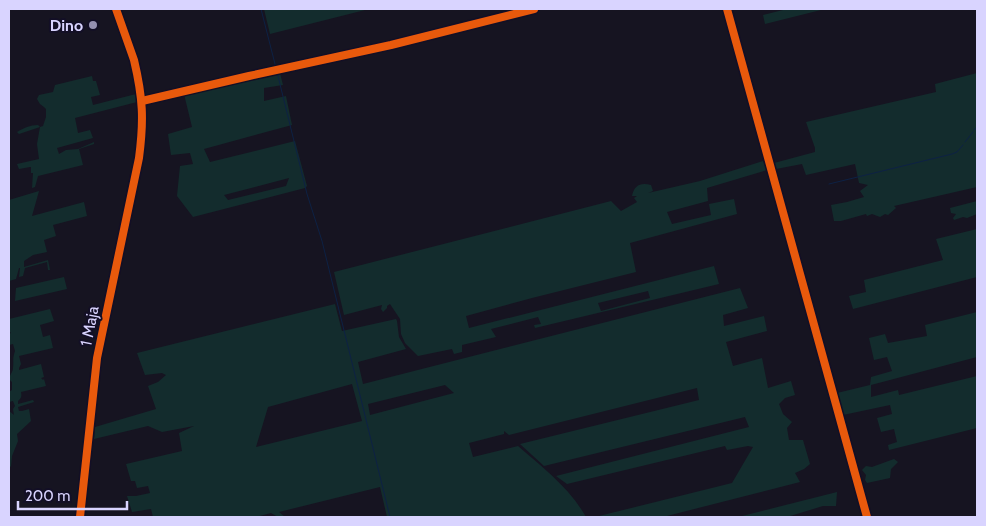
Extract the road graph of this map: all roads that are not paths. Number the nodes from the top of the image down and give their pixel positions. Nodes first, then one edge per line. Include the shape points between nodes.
1 (116, 9) edge
2 (534, 9) edge
3 (728, 9) edge
4 (142, 102) junction
5 (80, 517) edge
6 (867, 517) edge

1 - 4 street, 1 Maja via 134,60
2 - 4 street
3 - 6 street
4 - 5 street, 1 Maja via 139,158 97,358

